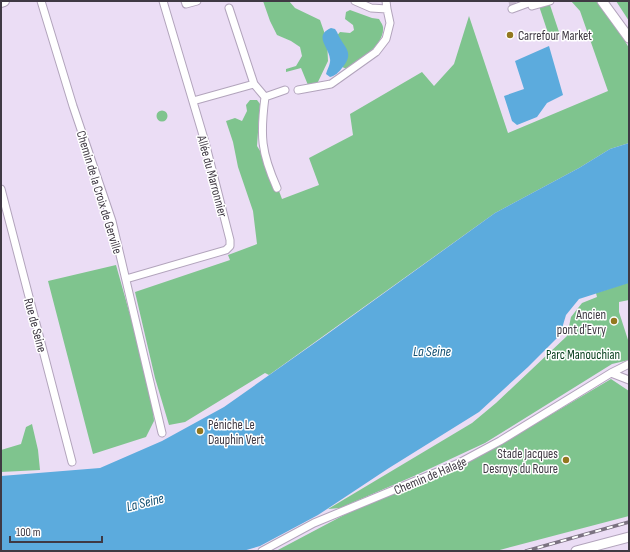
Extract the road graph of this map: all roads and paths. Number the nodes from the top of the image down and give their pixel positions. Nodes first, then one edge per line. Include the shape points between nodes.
1 (4, 1) edge
2 (41, 1) edge
3 (163, 1) edge
4 (185, 1) edge
5 (197, 1) edge
6 (355, 1) edge
7 (386, 1) edge
8 (550, 1) edge
9 (602, 1) edge
10 (609, 1) edge
11 (1, 2) edge
12 (531, 4) edge
13 (513, 7) dead end
14 (229, 8) dead end
15 (387, 9) junction
16 (629, 29) edge
17 (629, 38) edge
18 (254, 84) junction
19 (285, 90) dead end
20 (298, 90) dead end
21 (265, 97) junction
22 (193, 102) junction
23 (1, 188) edge
24 (277, 188) dead end
25 (126, 279) junction
26 (629, 364) edge
27 (611, 373) junction
28 (629, 380) edge
29 (162, 433) dead end
30 (72, 462) dead end
31 (629, 537) edge
32 (262, 551) edge
33 (576, 551) edge

1 - 11 main road
2 - 25 street, Chemin de la Croix de Gerville via 112,221
3 - 22 street, Allée du Marronnier
4 - 5 street via 186,4
6 - 15 street via 371,8
7 - 15 street
8 - 12 street
9 - 17 main road
10 - 16 main road
12 - 13 street
14 - 18 street
15 - 20 street via 390,23 386,39 376,52 331,84
18 - 21 street
18 - 22 street
19 - 21 street
21 - 24 street via 262,148
22 - 25 street, Allée du Marronnier via 230,246 226,250
23 - 30 street, Rue de Seine
25 - 29 street, Chemin de la Croix de Gerville
26 - 27 street, Chemin de Halage
27 - 28 street
27 - 32 street, Chemin de Halage via 459,463 314,523
31 - 33 main road

